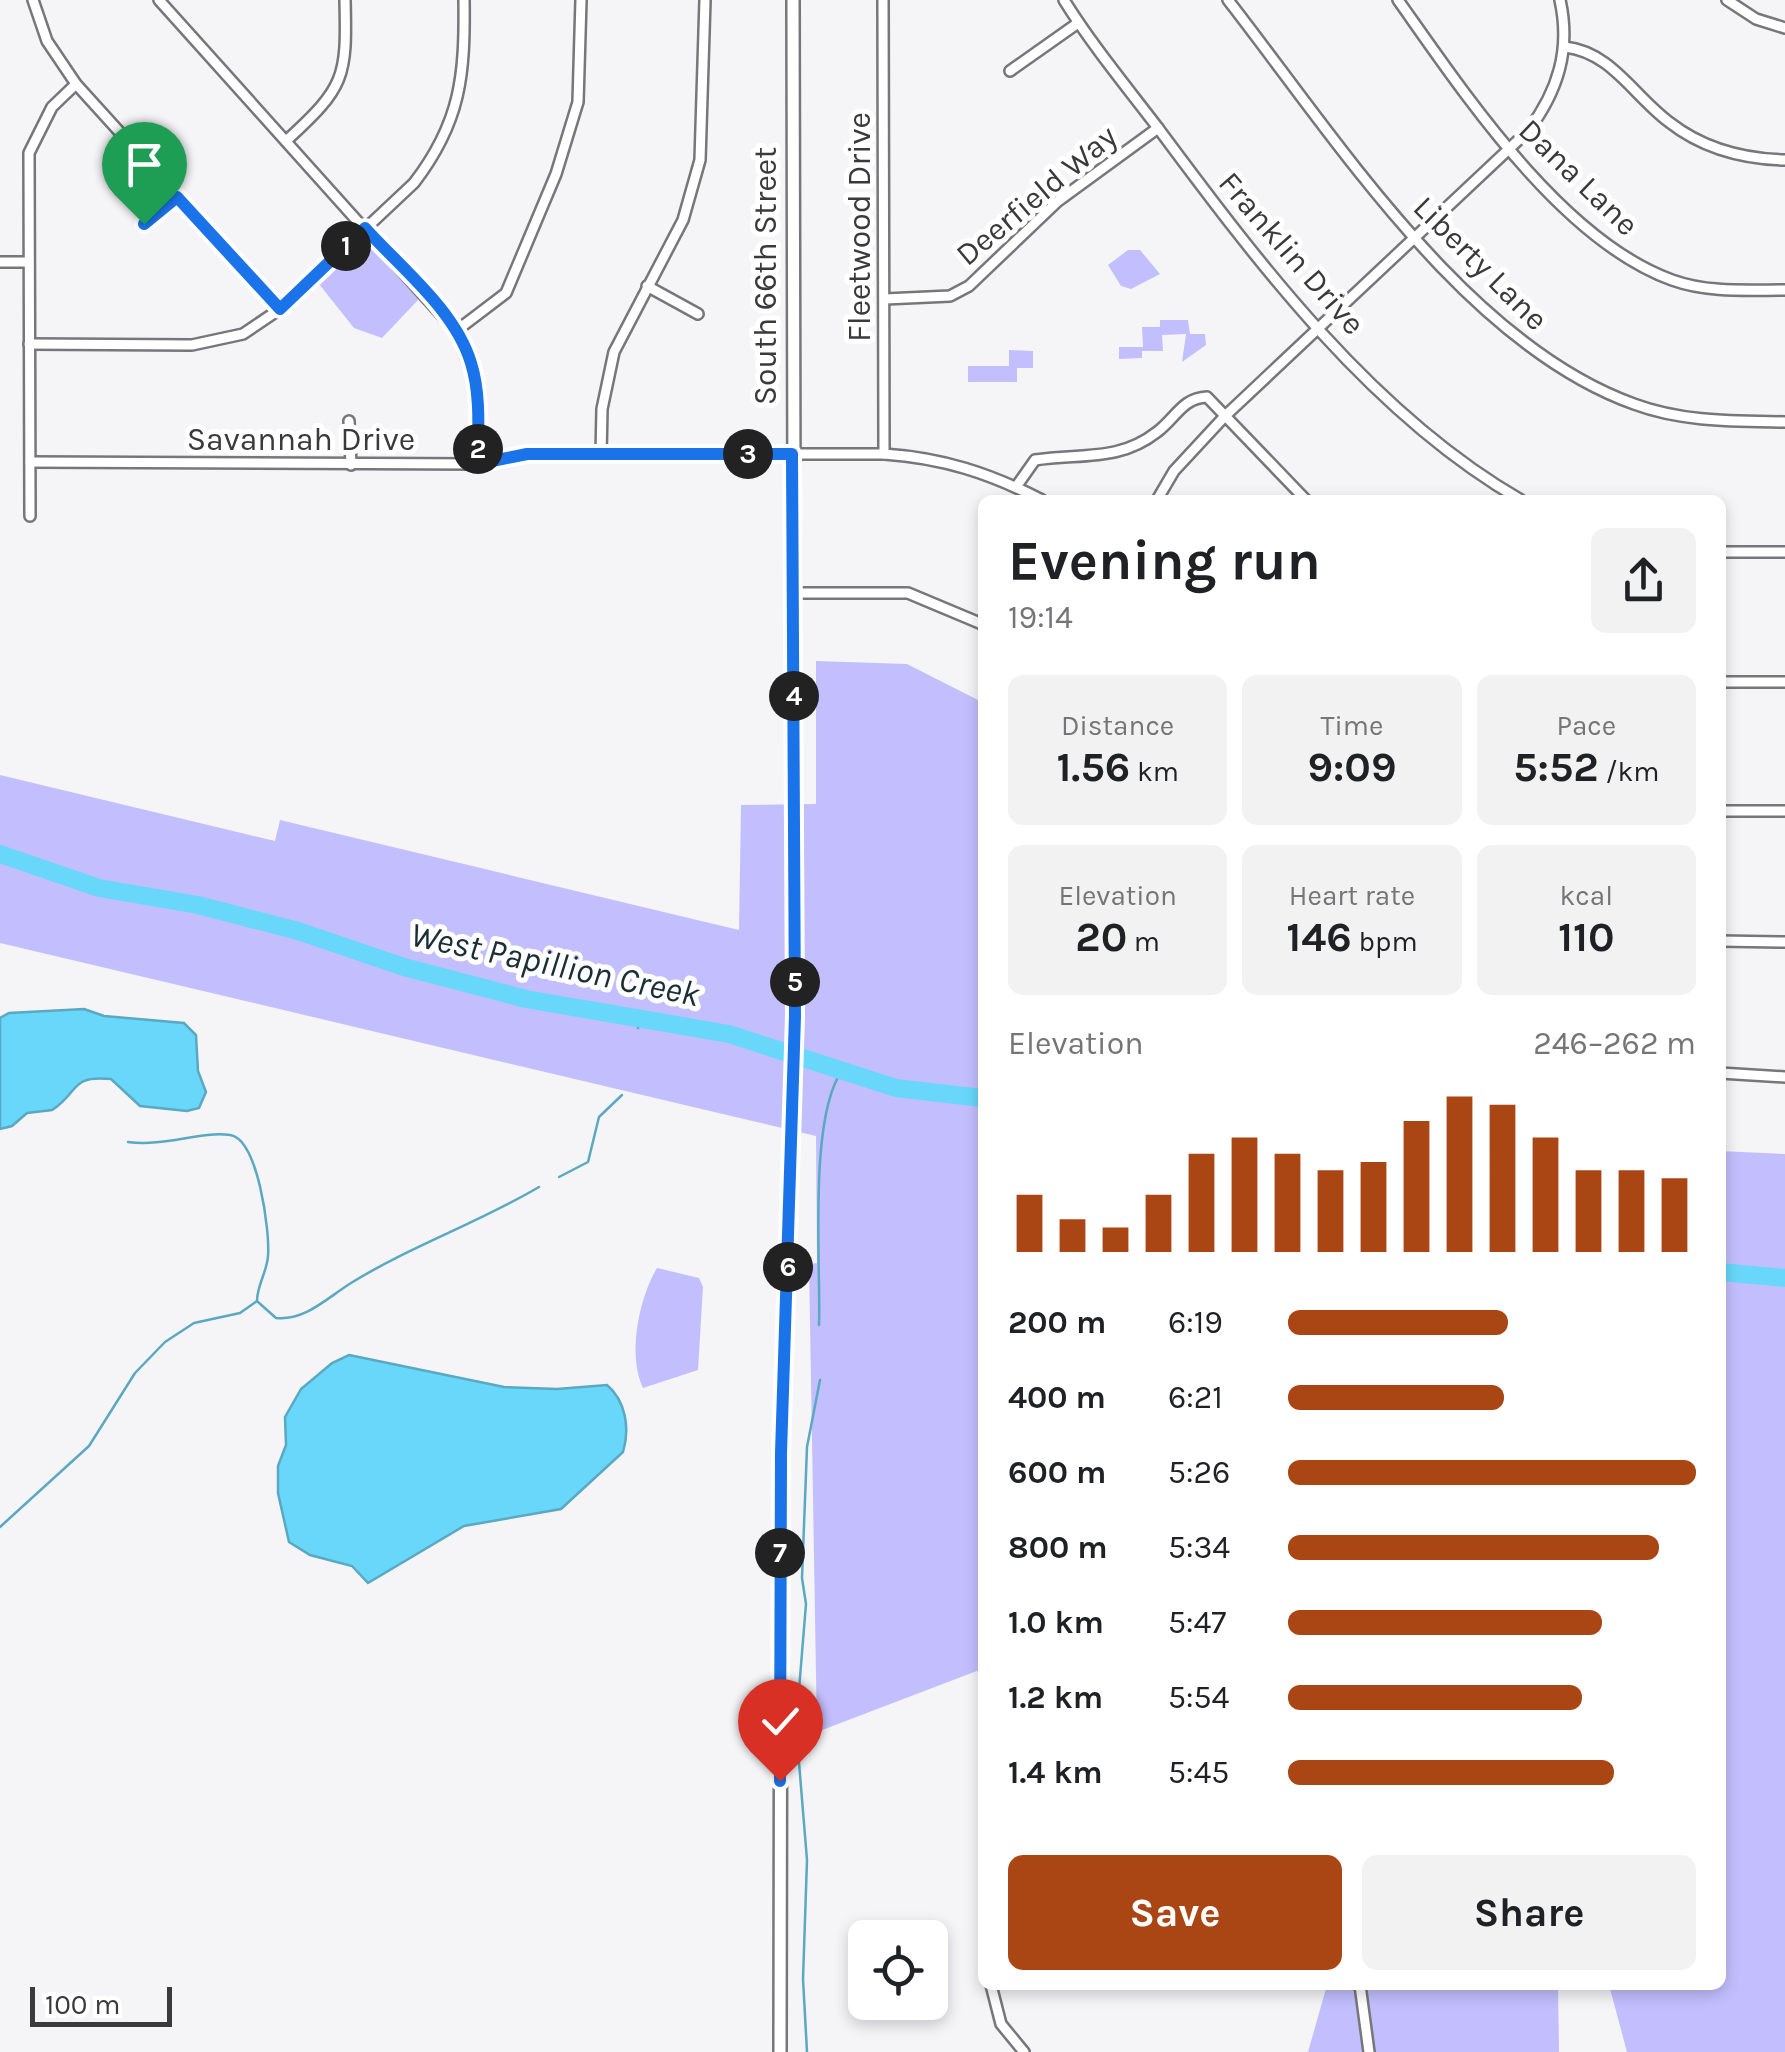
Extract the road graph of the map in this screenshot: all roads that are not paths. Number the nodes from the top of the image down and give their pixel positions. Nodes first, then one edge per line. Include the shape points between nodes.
1 (33, 0) edge
2 (159, 0) edge
3 (345, 0) edge
4 (464, 0) edge
5 (581, 0) edge
6 (705, 0) edge
7 (793, 0) edge
8 (883, 0) edge
9 (1064, 0) edge
10 (1228, 0) edge
11 (1398, 0) edge
12 (1560, 0) edge
13 (1726, 0) edge
14 (1078, 24) junction
15 (1785, 28) edge
16 (1564, 47) junction
17 (1010, 71) dead end
18 (76, 84) junction
19 (1158, 128) junction
20 (286, 141) junction
21 (1510, 148) junction
22 (1785, 160) edge
23 (177, 197) junction
24 (144, 224) dead end
25 (365, 228) junction
26 (1415, 236) junction
27 (0, 262) edge
28 (28, 262) junction
29 (647, 286) junction
30 (1785, 290) edge
31 (885, 298) junction
32 (280, 309) junction
33 (698, 314) dead end
34 (1321, 328) junction
35 (456, 331) junction
36 (29, 344) junction
37 (1225, 416) junction
38 (349, 422) dead end
39 (1785, 422) edge
40 (601, 454) junction
41 (792, 454) junction
42 (884, 454) junction
43 (30, 462) junction
44 (351, 464) junction
45 (478, 464) junction
46 (1016, 487) junction
47 (1032, 495) edge
48 (1160, 495) edge
49 (1301, 495) edge
50 (1514, 495) edge
51 (30, 516) dead end
52 (1726, 552) edge
53 (1785, 552) edge
54 (794, 593) junction
55 (978, 622) edge
56 (1726, 682) edge
57 (1785, 682) edge
58 (1726, 811) edge
59 (1785, 811) edge
60 (1726, 941) edge
61 (1785, 942) edge
62 (1726, 1074) edge
63 (1785, 1077) edge
64 (992, 1990) edge
65 (1361, 1990) edge
66 (780, 2052) edge
67 (1024, 2052) edge
68 (1368, 2052) edge

1 - 18 street via 47,42
2 - 20 street
3 - 20 street via 346,55 338,87
4 - 25 street via 463,76 446,134 414,183
5 - 35 street via 578,102 556,174 506,293
6 - 29 street via 700,160 682,220
7 - 41 street, South 66th Street
8 - 31 street, Fleetwood Drive
9 - 14 street, Franklin Drive
10 - 26 street, Liberty Lane
11 - 21 street, Dana Lane
12 - 16 street
13 - 15 street
14 - 17 street
14 - 19 street, Franklin Drive
16 - 21 street via 1557,84
16 - 22 street via 1600,56 1671,125 1709,146
18 - 23 street
18 - 28 street via 52,107 29,153
19 - 31 street, Deerfield Way via 1058,201 968,286 950,296
19 - 34 street, Franklin Drive via 1264,266
20 - 25 street
21 - 26 street
21 - 30 street, Dana Lane via 1590,230 1644,268 1697,287
23 - 24 street
23 - 32 street
25 - 32 street
25 - 35 street
26 - 34 street
26 - 39 street, Liberty Lane via 1530,351 1581,382 1668,414
27 - 28 street
28 - 36 street
29 - 33 street
29 - 40 street via 614,352
31 - 42 street, Fleetwood Drive
32 - 36 street via 218,342
34 - 37 street
34 - 50 street, Franklin Drive via 1446,452
35 - 45 street via 475,382
36 - 43 street
37 - 46 street via 1208,397 1196,398 1130,450 1035,460
37 - 48 street
37 - 49 street
38 - 44 street
40 - 41 street, Savannah Drive
40 - 45 street, Savannah Drive via 527,454
41 - 42 street, Savannah Drive
41 - 54 street, South 66th Street
42 - 46 street, Savannah Drive via 946,460
43 - 44 street, Savannah Drive
43 - 51 street
44 - 45 street, Savannah Drive
46 - 47 street, Savannah Drive
52 - 53 street
54 - 55 street via 908,593
54 - 66 street, South 66th Street via 795,1016 781,1434
56 - 57 street
58 - 59 street
60 - 61 street
62 - 63 street
64 - 67 street via 1001,2024
65 - 68 street

